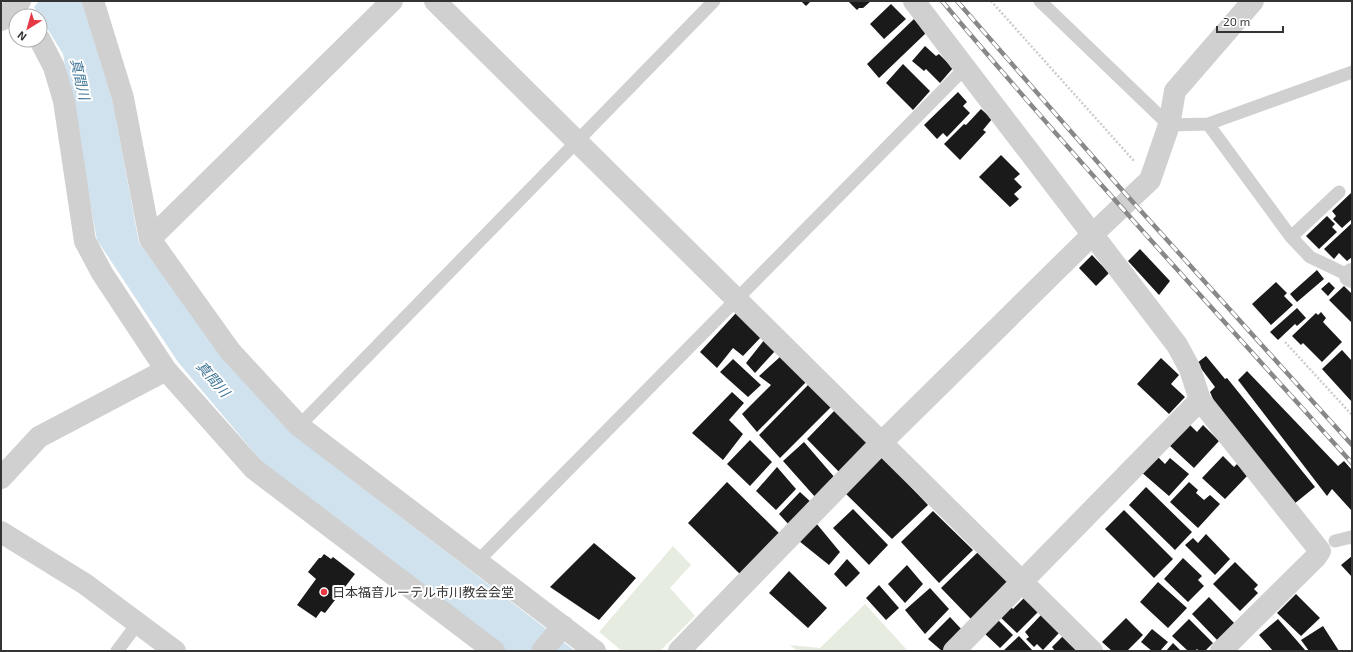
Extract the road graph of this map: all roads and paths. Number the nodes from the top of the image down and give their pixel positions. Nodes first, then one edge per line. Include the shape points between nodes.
1 (93, 1) edge
2 (392, 1) edge
3 (435, 1) edge
4 (714, 1) edge
5 (914, 1) edge
6 (991, 1) edge
7 (1040, 1) edge
8 (1253, 1) edge
9 (20, 6) edge
10 (1, 20) edge
11 (44, 48) edge
12 (964, 68) junction
13 (1352, 72) edge
14 (1208, 124) junction
15 (1169, 125) junction
16 (577, 141) junction
17 (1150, 180) junction
18 (1339, 192) dead end
19 (1093, 234) junction
20 (1291, 238) junction
21 (150, 239) junction
22 (1351, 276) edge
23 (736, 299) junction
24 (1285, 342) dead end
25 (166, 370) junction
26 (1200, 400) junction
27 (1352, 415) edge
28 (298, 426) junction
29 (882, 442) junction
30 (1, 478) edge
31 (1, 532) edge
32 (1352, 538) edge
33 (1336, 541) dead end
34 (477, 562) junction
35 (1022, 581) junction
36 (138, 623) junction
37 (563, 626) junction
38 (117, 651) edge
39 (175, 651) edge
40 (494, 651) edge
41 (542, 651) edge
42 (595, 651) edge
43 (679, 651) edge
44 (954, 651) edge
45 (1092, 651) edge
46 (1221, 651) edge

1 - 21 street via 123,98
2 - 21 street
3 - 16 street
4 - 16 lane
5 - 12 street
6 - 17 path
7 - 15 lane
8 - 15 street via 1174,90
9 - 10 street
11 - 25 street via 54,67 64,101 85,241 102,273
12 - 19 street
12 - 23 lane
13 - 14 lane
14 - 15 lane
14 - 20 lane
15 - 17 street
16 - 23 street
16 - 28 lane
17 - 19 street
18 - 20 lane
19 - 26 street via 1177,345 1190,369
19 - 29 street
20 - 22 lane via 1310,258
21 - 28 street via 230,351
23 - 29 street
23 - 34 lane
24 - 27 path
25 - 30 street via 39,437
25 - 40 street via 254,469
26 - 35 street
26 - 46 street via 1320,551
28 - 34 street
29 - 35 street
29 - 43 street
31 - 36 street via 85,584
32 - 33 lane
34 - 37 street
35 - 44 street
35 - 45 street
36 - 38 lane
36 - 39 street
37 - 41 street
37 - 42 street

